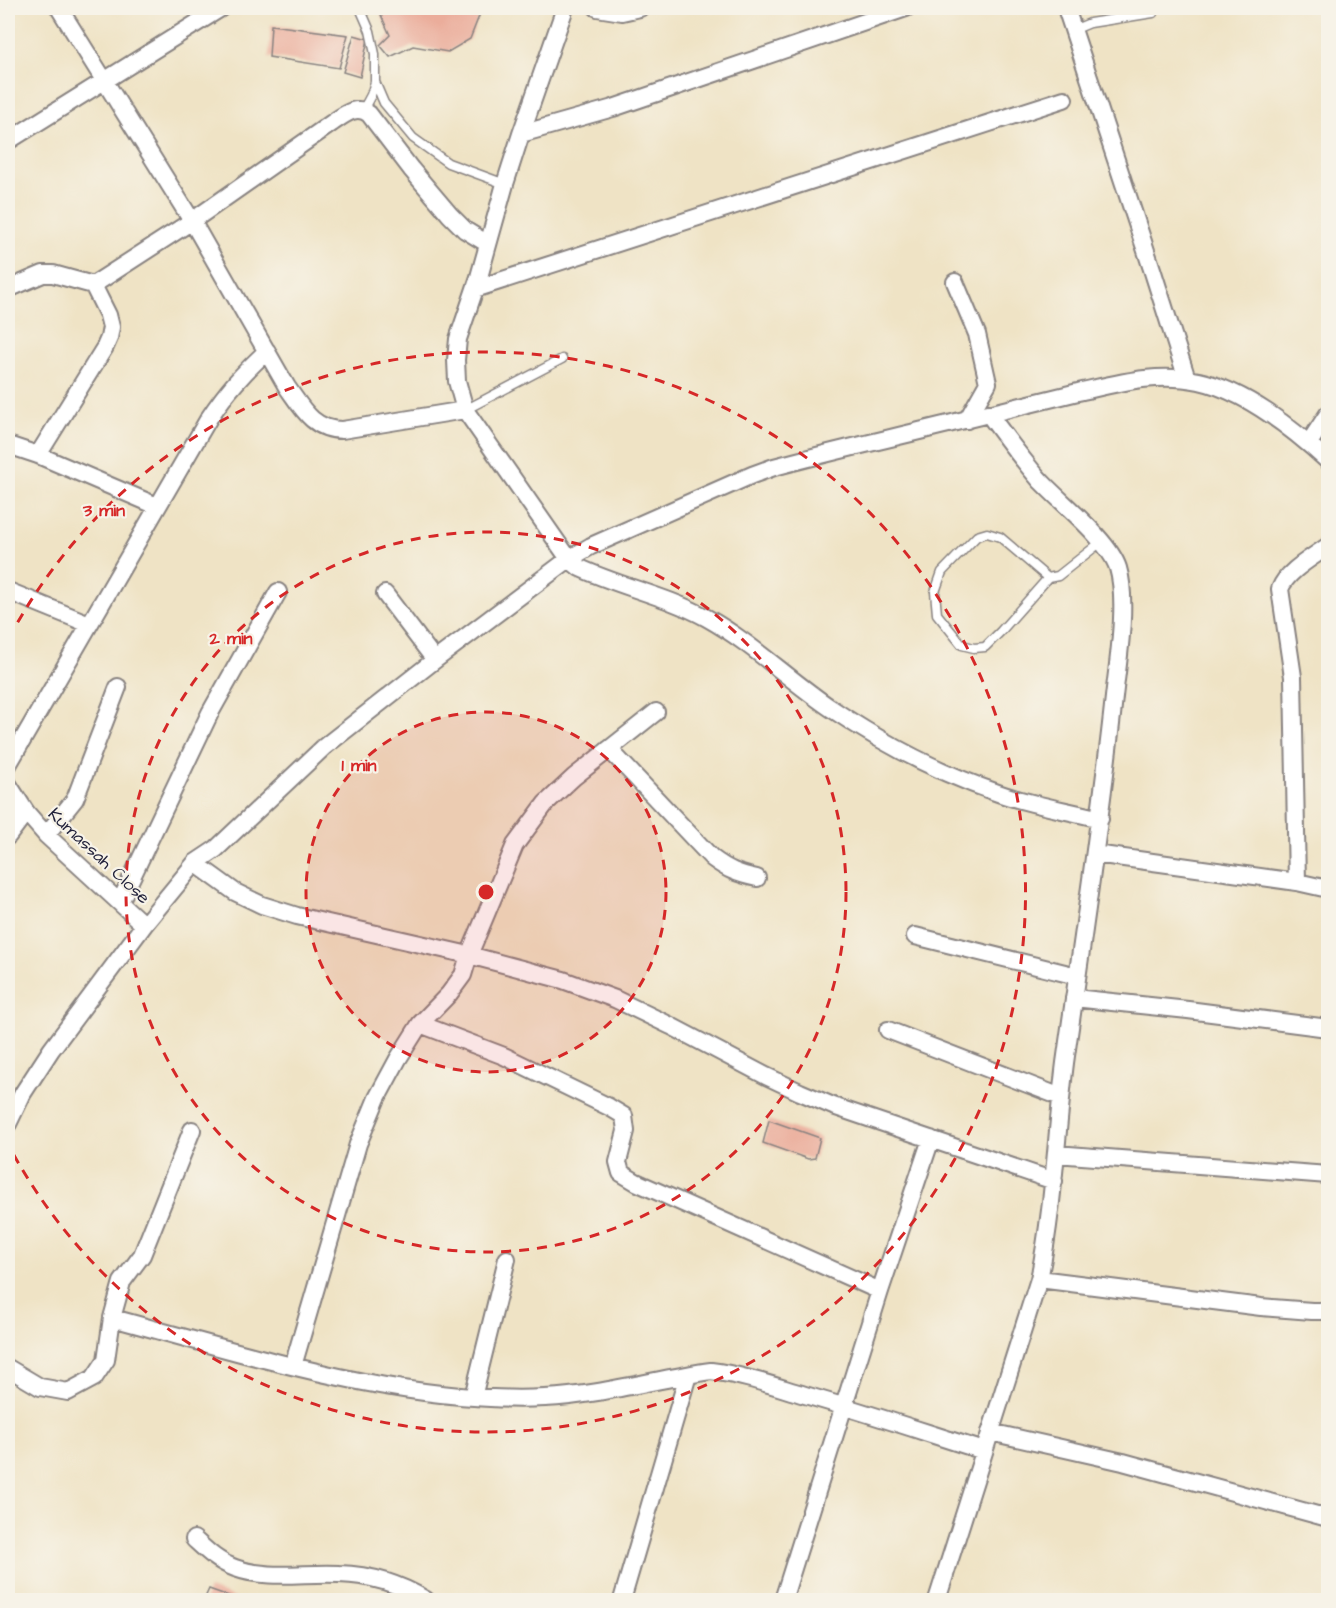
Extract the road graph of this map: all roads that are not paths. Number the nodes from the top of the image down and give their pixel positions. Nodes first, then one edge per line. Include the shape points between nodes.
1 (59, 8) edge
2 (221, 8) edge
3 (360, 8) edge
4 (565, 8) edge
5 (597, 8) edge
6 (640, 8) edge
7 (906, 8) edge
8 (1066, 8) edge
9 (1153, 13) dead end
10 (1073, 30) junction
11 (104, 80) junction
12 (375, 82) junction
13 (1064, 99) dead end
14 (363, 110) junction
15 (521, 135) junction
16 (8, 141) edge
17 (505, 184) junction
18 (192, 221) junction
19 (488, 243) junction
20 (955, 282) dead end
21 (93, 285) junction
22 (8, 289) edge
23 (475, 289) junction
24 (267, 351) junction
25 (562, 359) dead end
26 (1187, 379) junction
27 (465, 410) junction
28 (988, 413) junction
29 (1329, 414) edge
30 (967, 420) junction
31 (1309, 443) junction
32 (8, 445) edge
33 (38, 455) junction
34 (1329, 461) edge
35 (157, 506) junction
36 (1101, 542) junction
37 (1329, 546) edge
38 (569, 559) junction
39 (1048, 578) junction
40 (8, 591) edge
41 (278, 592) dead end
42 (385, 594) dead end
43 (89, 624) junction
44 (435, 660) junction
45 (118, 687) dead end
46 (656, 712) dead end
47 (609, 750) junction
48 (8, 765) edge
49 (8, 784) edge
50 (26, 812) junction
51 (1100, 819) junction
52 (46, 835) junction
53 (8, 836) edge
54 (1095, 854) junction
55 (195, 863) junction
56 (757, 878) dead end
57 (1297, 882) junction
58 (1329, 889) edge
59 (120, 902) junction
60 (144, 926) junction
61 (915, 936) dead end
62 (469, 955) junction
63 (1077, 976) junction
64 (1074, 998) junction
65 (420, 1024) junction
66 (1329, 1028) edge
67 (888, 1030) dead end
68 (1061, 1097) junction
69 (8, 1124) edge
70 (192, 1130) dead end
71 (931, 1139) junction
72 (1056, 1154) junction
73 (1329, 1175) edge
74 (1054, 1181) junction
75 (507, 1259) dead end
76 (1039, 1279) junction
77 (880, 1291) junction
78 (1329, 1311) edge
79 (112, 1318) junction
80 (293, 1366) junction
81 (8, 1368) edge
82 (688, 1375) junction
83 (473, 1397) junction
84 (843, 1406) junction
85 (990, 1432) junction
86 (984, 1451) junction
87 (1329, 1518) edge
88 (194, 1539) dead end
89 (426, 1600) edge
90 (622, 1600) edge
91 (783, 1600) edge
92 (937, 1600) edge

1 - 11 street
2 - 11 street
3 - 12 lane via 375,54
4 - 15 street
5 - 6 street via 621,12
7 - 15 street via 613,108
8 - 10 street
9 - 10 lane via 1090,23
10 - 26 street
11 - 16 street
11 - 18 street
12 - 14 lane
12 - 17 lane via 384,103 413,138 448,163
13 - 23 street
14 - 18 street via 356,109 332,123
14 - 19 street via 450,215 465,230
15 - 17 street
17 - 19 street
18 - 21 street
18 - 24 street
19 - 23 street
20 - 30 street via 977,334 988,383
21 - 22 street via 43,274
21 - 33 street via 108,315 109,338
23 - 27 street via 458,339 456,360
24 - 27 street via 304,411 333,430
24 - 35 street via 224,394
25 - 27 lane
26 - 28 street via 1156,376
26 - 31 street via 1222,387 1240,396
27 - 38 street
28 - 30 street
28 - 36 street via 1039,479
29 - 31 street
30 - 38 street via 774,467 614,535
31 - 34 street
32 - 33 street
33 - 35 street
35 - 43 street
36 - 39 lane via 1058,576
36 - 51 street via 1118,567 1122,612
37 - 57 street via 1289,575 1280,589 1293,676
38 - 44 street
38 - 51 street via 580,568 707,618 829,707 911,757 1000,794
39 - 39 lane via 1000,537 987,533 976,536 942,572 935,592 938,614 962,645 985,647
40 - 43 street
41 - 59 street via 210,713
42 - 44 street
43 - 48 street
44 - 55 street via 324,747 216,849
45 - 52 street via 75,799
46 - 47 street
47 - 56 street via 712,858 738,874
47 - 62 street via 546,802 515,845
49 - 50 street, Kumassah Close
50 - 52 street, Kumassah Close
50 - 53 street
51 - 54 street
52 - 59 street, Kumassah Close
54 - 57 street
54 - 63 street
55 - 60 street
55 - 62 street via 235,892 262,905
57 - 58 street
59 - 60 street, Kumassah Close
60 - 69 street via 51,1050 22,1093
61 - 63 street
62 - 65 street via 459,982
62 - 71 street via 563,980 615,999 800,1092
63 - 64 street
64 - 66 street
64 - 68 street
65 - 77 street via 504,1056 624,1116 626,1131 618,1162 621,1173
65 - 80 street via 377,1098 358,1144
67 - 68 street
68 - 72 street
70 - 79 street via 142,1255 122,1282
71 - 74 street
71 - 77 street
72 - 73 street
72 - 74 street
74 - 76 street
75 - 83 street
76 - 78 street via 1261,1307
76 - 85 street
77 - 84 street
79 - 80 street
79 - 81 street via 106,1360 94,1378 68,1392 40,1387
80 - 83 street via 367,1382
82 - 83 street via 545,1398
82 - 84 street via 711,1371 744,1377
82 - 90 street
84 - 86 street
84 - 91 street
85 - 86 street
85 - 87 street via 1123,1462
86 - 92 street
88 - 89 street via 213,1557 253,1573 363,1576 404,1588

